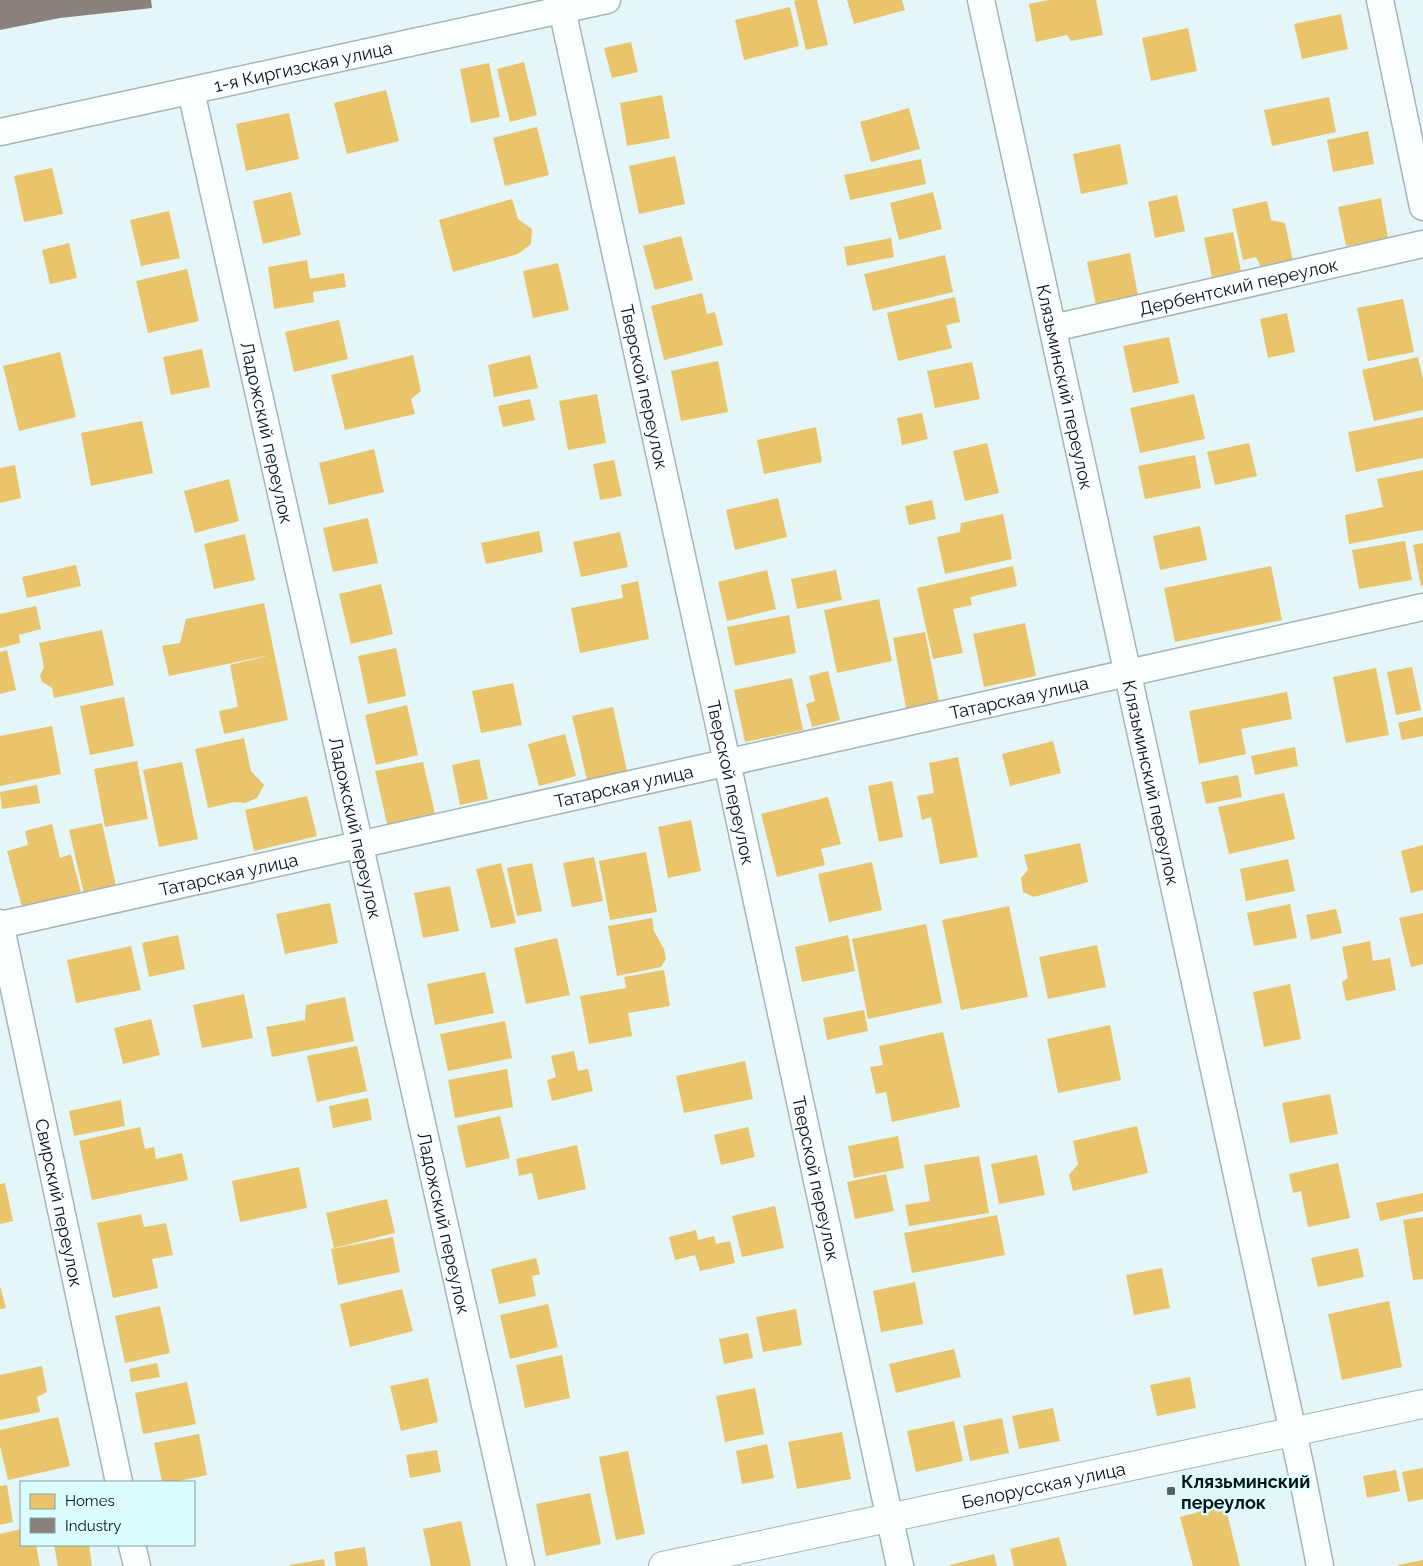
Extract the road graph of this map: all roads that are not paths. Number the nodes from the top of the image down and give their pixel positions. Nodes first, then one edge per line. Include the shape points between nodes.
1 (607, 0) edge
2 (981, 0) edge
3 (1380, 0) edge
4 (561, 5) edge
5 (190, 91) junction
6 (0, 132) edge
7 (1423, 208) edge
8 (1423, 244) edge
9 (1052, 328) junction
10 (1423, 607) edge
11 (1128, 673) junction
12 (727, 762) junction
13 (360, 844) junction
14 (0, 924) edge
15 (1423, 1404) edge
16 (1293, 1432) junction
17 (119, 1481) edge
18 (889, 1518) junction
19 (132, 1546) edge
20 (137, 1566) edge
21 (521, 1566) edge
22 (663, 1566) edge
23 (900, 1566) edge
24 (1320, 1566) edge

1 - 4 street, 1-я Киргизская улица
2 - 9 street, Клязьминский переулок
3 - 7 street
4 - 5 street, 1-я Киргизская улица
4 - 12 street, Тверской переулок
5 - 6 street, 1-я Киргизская улица
5 - 13 street, Ладожский переулок
8 - 9 street, Дербентский переулок
9 - 11 street, Клязьминский переулок
10 - 11 street, Татарская улица
11 - 12 street, Татарская улица
11 - 16 street, Клязьминский переулок
12 - 13 street, Татарская улица
12 - 18 street, Тверской переулок
13 - 14 street, Татарская улица
13 - 21 street, Ладожский переулок
14 - 17 street, Свирский переулок
15 - 16 main road, Белорусская улица
16 - 18 main road, Белорусская улица
16 - 24 street, Клязьминский переулок
18 - 22 main road, Белорусская улица
18 - 23 street, Тверской переулок
19 - 20 street

